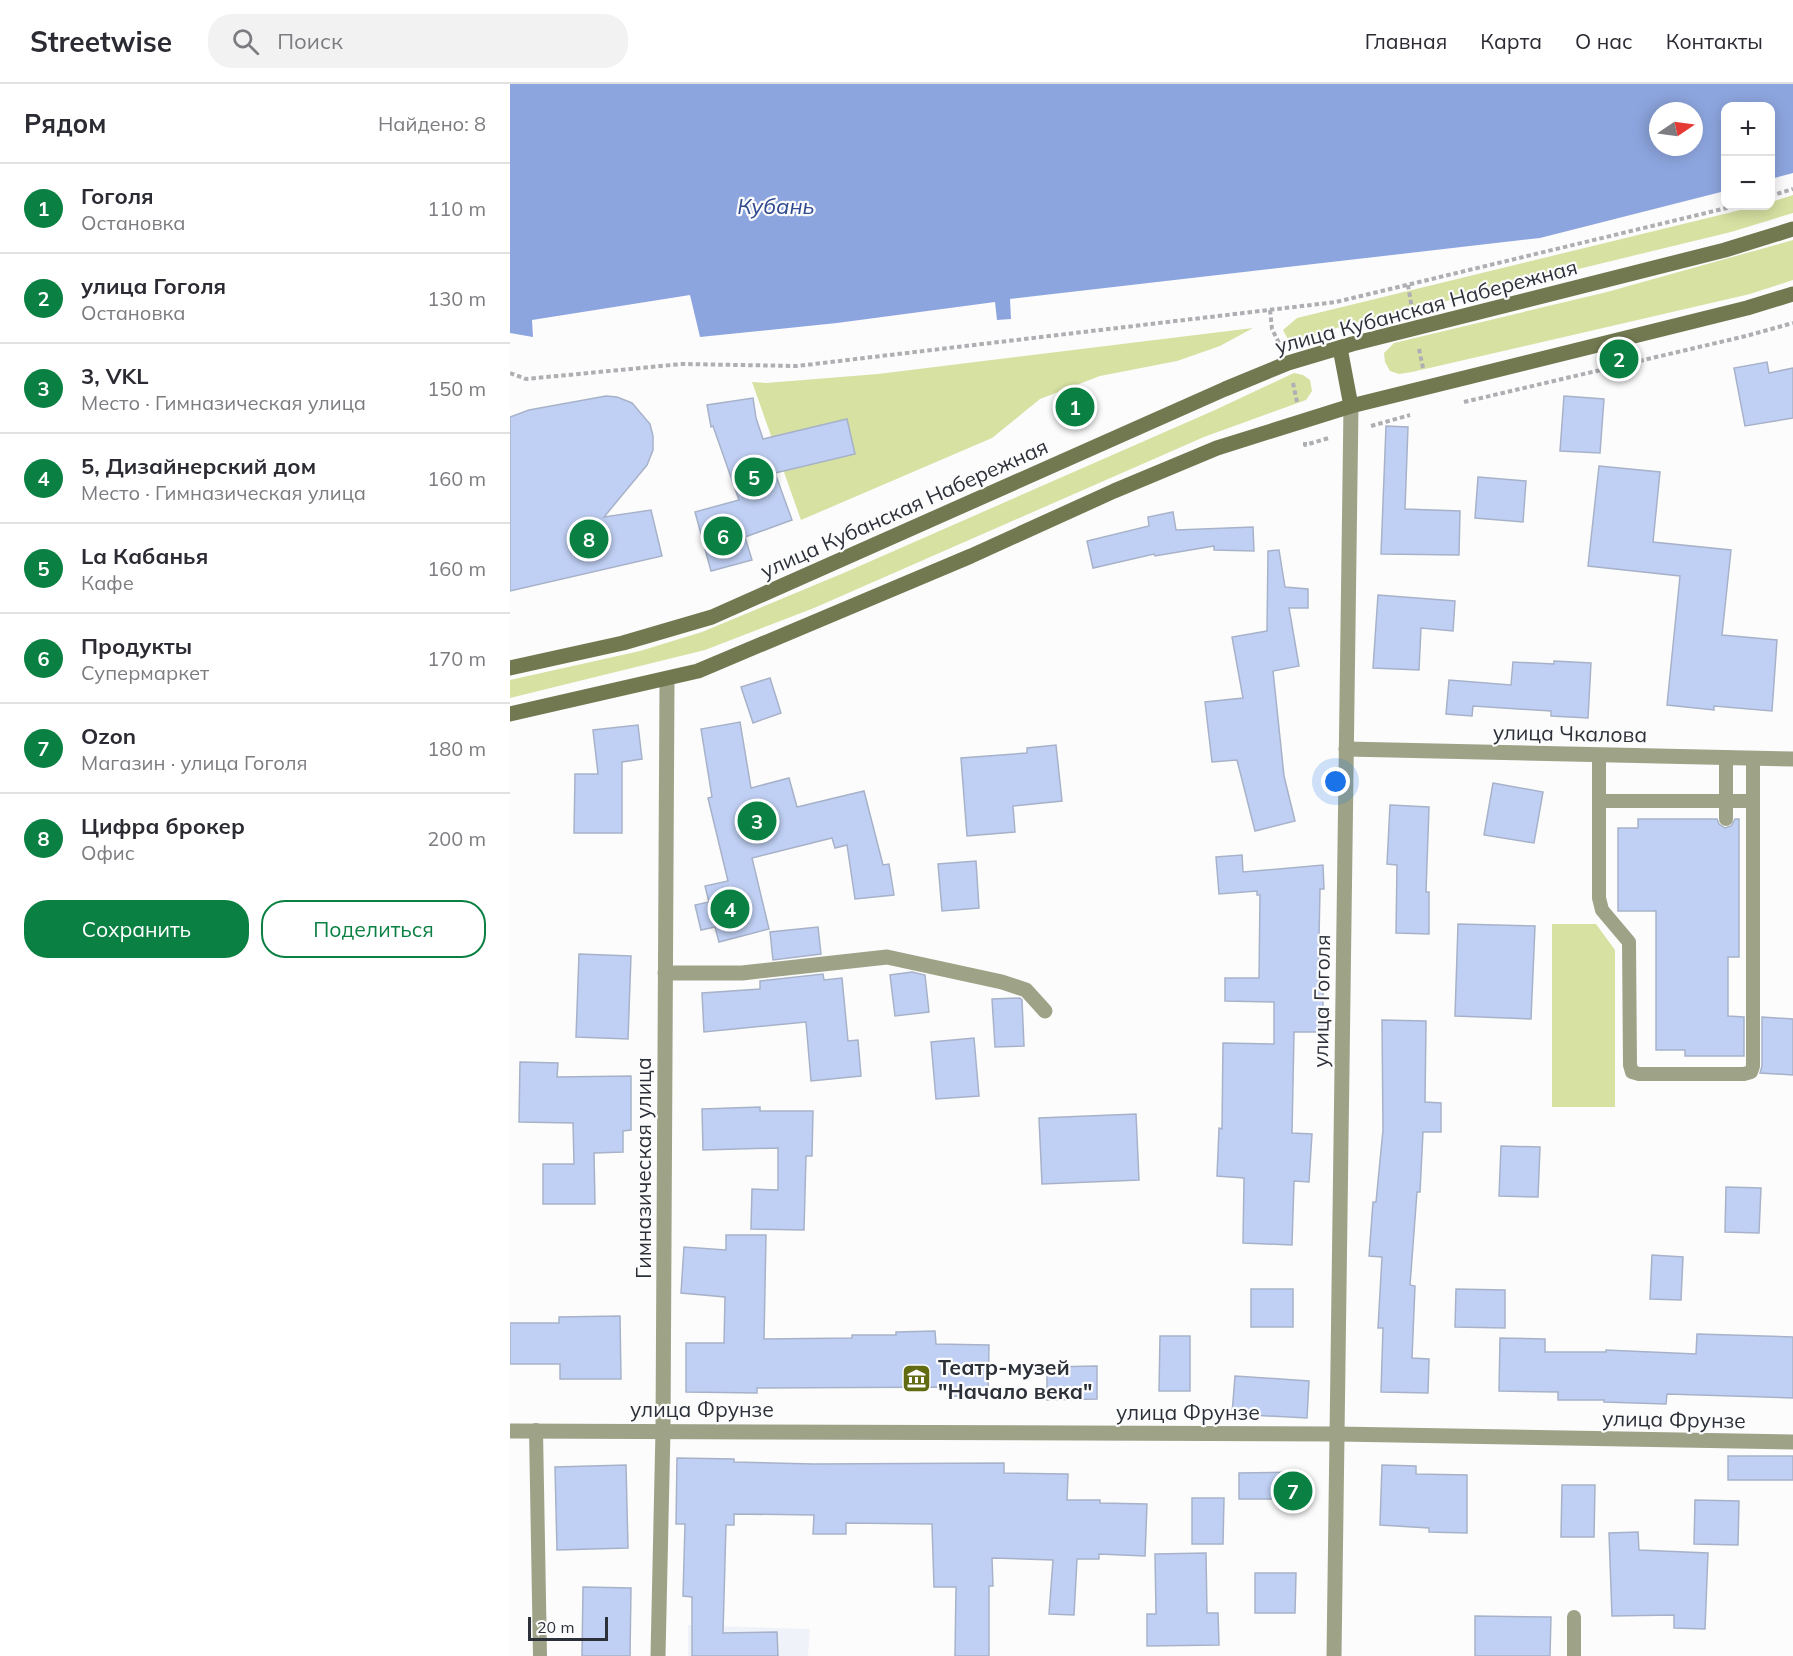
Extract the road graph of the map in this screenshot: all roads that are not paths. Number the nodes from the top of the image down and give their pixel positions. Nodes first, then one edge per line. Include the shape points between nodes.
1 (1793, 229) edge
2 (1793, 294) edge
3 (1341, 348) junction
4 (1351, 406) junction
5 (510, 668) edge
6 (667, 680) junction
7 (510, 714) edge
8 (1346, 749) junction
9 (1599, 755) junction
10 (1726, 757) junction
11 (1753, 758) junction
12 (1793, 759) edge
13 (1599, 801) junction
14 (1726, 801) junction
15 (1752, 801) junction
16 (1726, 819) dead end
17 (665, 973) junction
18 (1045, 1011) dead end
19 (536, 1430) junction
20 (663, 1430) junction
21 (510, 1431) edge
22 (1336, 1434) junction
23 (1793, 1442) edge
24 (1574, 1617) dead end
25 (540, 1656) edge
26 (658, 1656) edge
27 (1334, 1656) edge
28 (1574, 1656) edge

1 - 3 main road, улица Кубанская Набережная
2 - 4 main road
3 - 4 main road, улица Гоголя
3 - 5 main road, улица Кубанская Набережная via 1288,363 1225,389 712,617 623,643
4 - 6 main road via 1217,448 709,667
4 - 8 street, улица Гоголя
6 - 7 main road
6 - 17 street, Гимназическая улица
8 - 9 street, улица Чкалова
8 - 22 street, улица Гоголя
9 - 10 street, улица Чкалова
9 - 13 lane
10 - 11 street, улица Чкалова
10 - 14 lane
11 - 12 street, улица Чкалова
11 - 15 lane
13 - 14 lane
13 - 15 lane via 1599,898 1602,910 1629,942 1632,1072 1744,1074 1751,1072 1753,1066
14 - 15 lane
14 - 16 lane
17 - 18 street via 742,973 886,957 1010,984 1026,990
17 - 20 street, Гимназическая улица
19 - 20 street, улица Фрунзе
19 - 21 street, улица Фрунзе
19 - 25 lane
20 - 22 street, улица Фрунзе
20 - 26 street, Гимназическая улица
22 - 23 street, улица Фрунзе
22 - 27 street, улица Гоголя
24 - 28 lane

